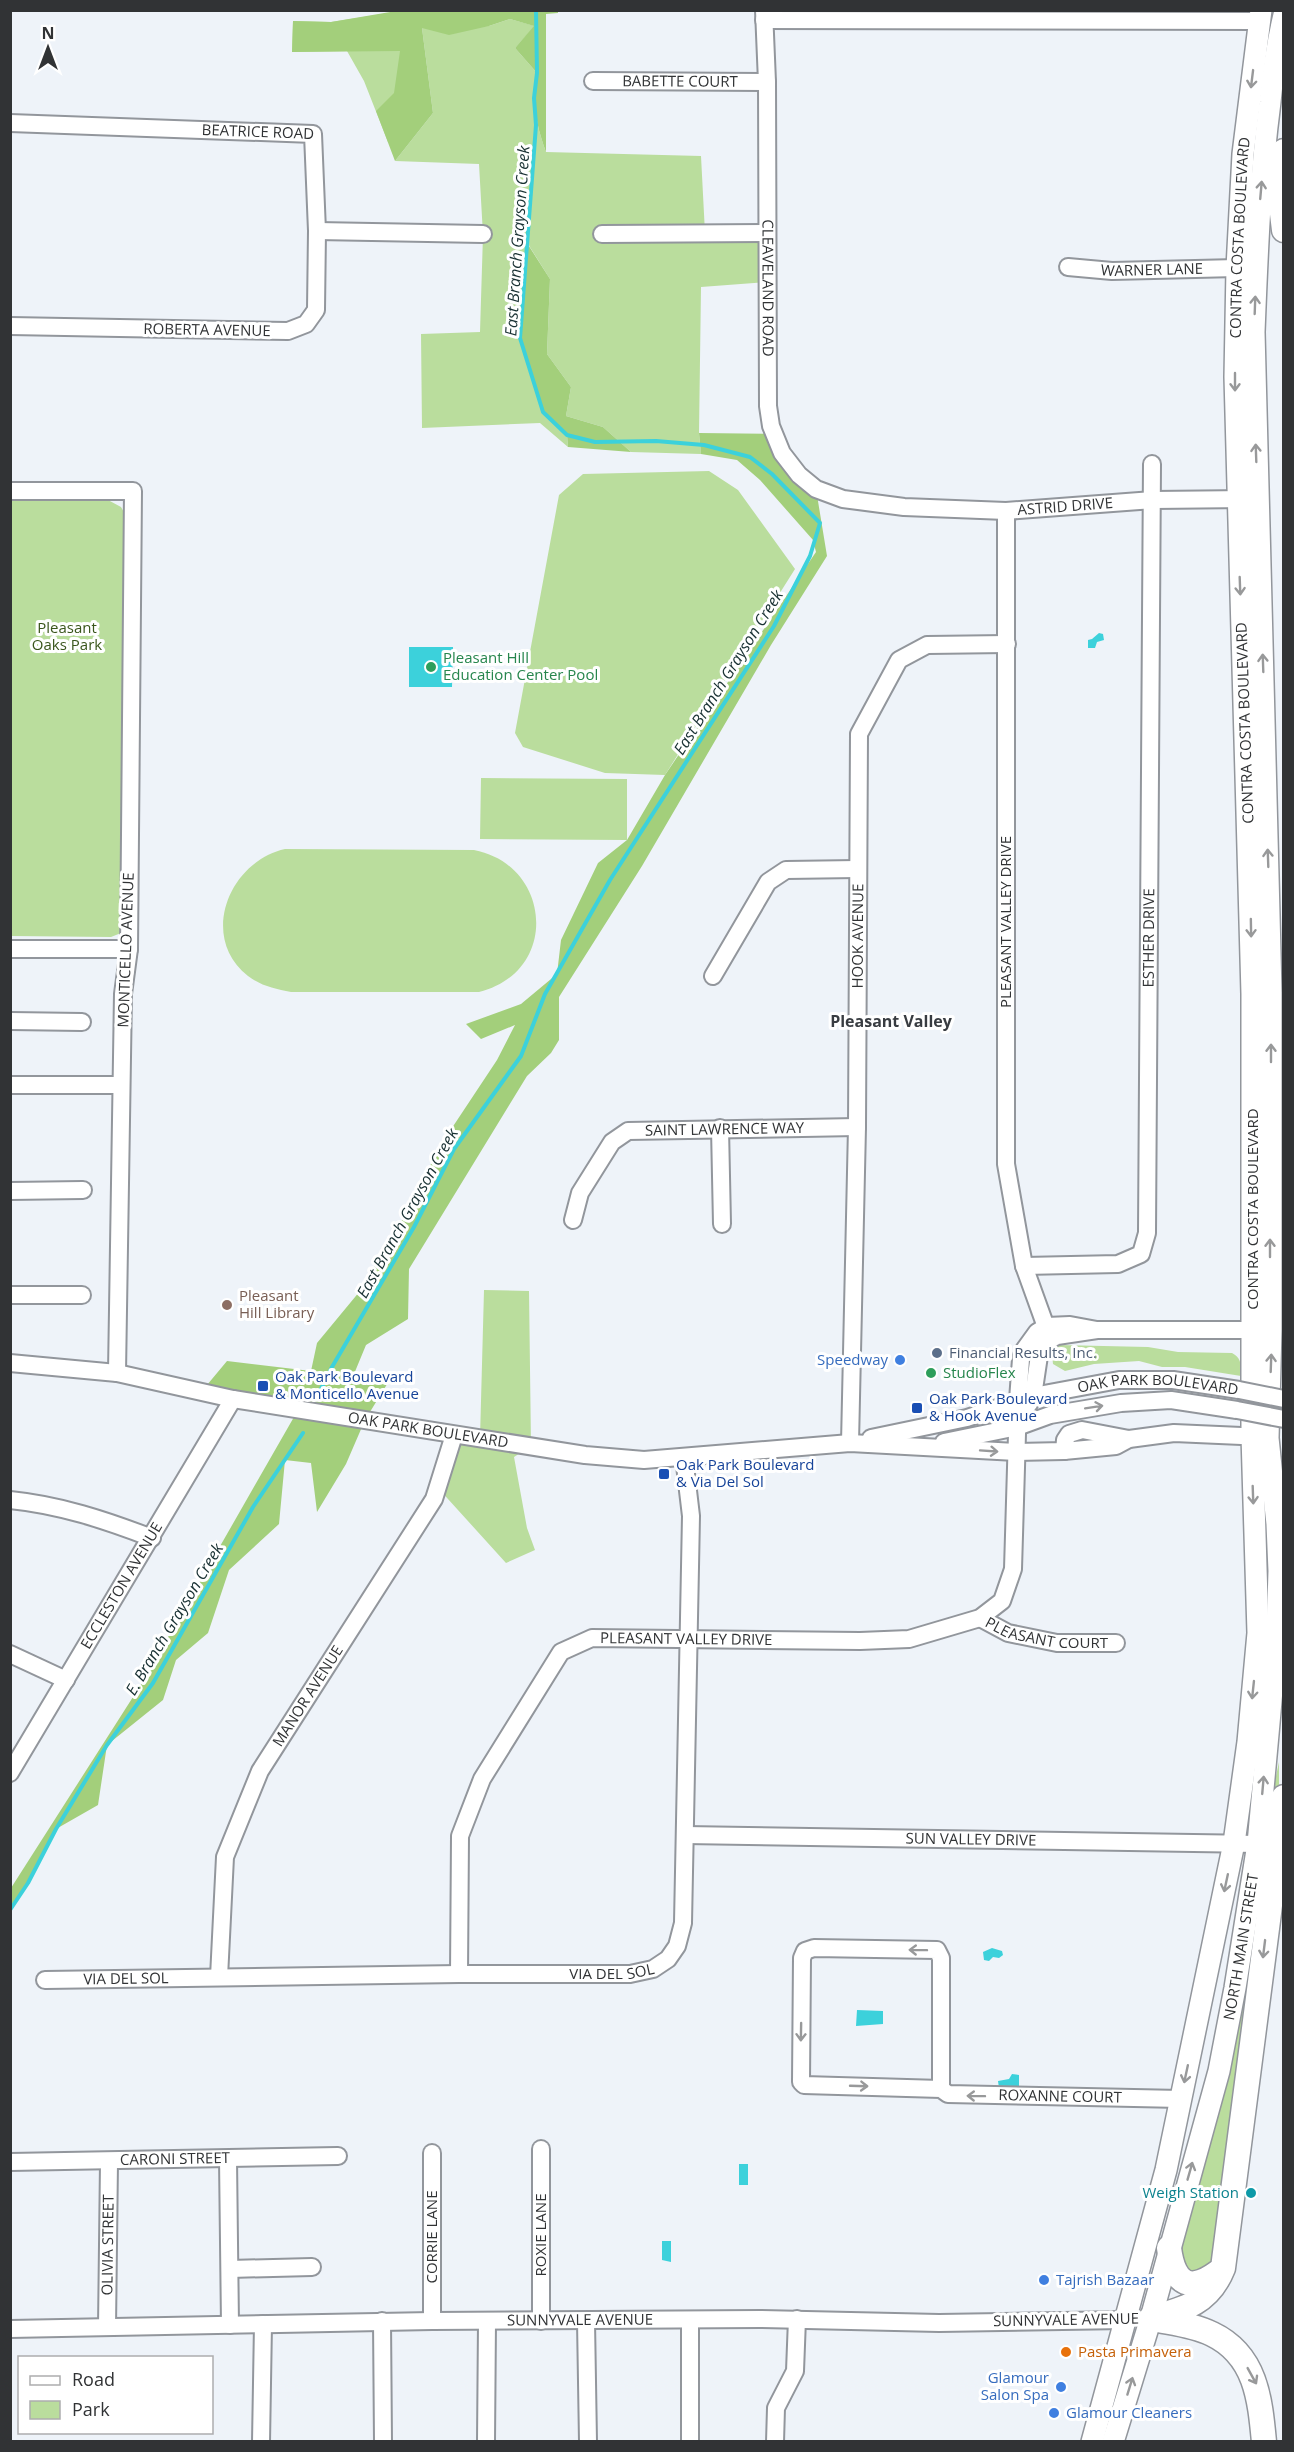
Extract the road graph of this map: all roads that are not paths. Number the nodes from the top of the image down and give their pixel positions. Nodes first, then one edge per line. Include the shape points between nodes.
1 (764, 15) edge
2 (1284, 15) edge
3 (1133, 16) edge
4 (1260, 16) edge
5 (593, 81) dead end
6 (767, 82) junction
7 (10, 123) edge
8 (1284, 151) edge
9 (1284, 230) edge
10 (317, 231) junction
11 (766, 233) junction
12 (483, 234) dead end
13 (603, 234) dead end
14 (1068, 267) dead end
15 (1237, 268) junction
16 (10, 326) edge
17 (1152, 464) dead end
18 (10, 491) edge
19 (1153, 500) junction
20 (1248, 500) junction
21 (873, 503) joint
22 (1006, 511) junction
23 (1007, 644) junction
24 (857, 869) junction
25 (129, 948) junction
26 (10, 949) edge
27 (713, 976) dead end
28 (10, 1021) edge
29 (82, 1022) dead end
30 (10, 1085) edge
31 (121, 1085) junction
32 (857, 1127) junction
33 (720, 1128) junction
34 (83, 1190) dead end
35 (10, 1191) edge
36 (573, 1220) dead end
37 (722, 1224) dead end
38 (1024, 1266) junction
39 (10, 1295) edge
40 (82, 1295) dead end
41 (1046, 1327) junction
42 (1097, 1330) junction
43 (1262, 1330) junction
44 (10, 1363) edge
45 (117, 1373) junction
46 (1026, 1398) junction
47 (233, 1399) junction
48 (1284, 1399) edge
49 (1284, 1419) edge
50 (1017, 1427) junction
51 (454, 1435) junction
52 (1260, 1437) junction
53 (850, 1443) junction
54 (920, 1447) junction
55 (1016, 1452) junction
56 (684, 1457) junction
57 (10, 1500) edge
58 (152, 1538) junction
59 (980, 1618) junction
60 (688, 1638) junction
61 (1116, 1643) dead end
62 (10, 1654) edge
63 (66, 1680) junction
64 (10, 1773) edge
65 (1284, 1797) edge
66 (685, 1835) junction
67 (1234, 1843) junction
68 (1258, 1844) junction
69 (459, 1974) junction
70 (219, 1977) junction
71 (45, 1980) dead end
72 (941, 2089) junction
73 (1181, 2099) junction
74 (541, 2149) dead end
75 (432, 2153) dead end
76 (339, 2157) dead end
77 (228, 2159) junction
78 (10, 2162) edge
79 (109, 2162) junction
80 (1169, 2248) junction
81 (312, 2267) dead end
82 (1223, 2268) junction
83 (230, 2269) junction
84 (1150, 2318) junction
85 (797, 2319) junction
86 (690, 2320) junction
87 (1125, 2320) junction
88 (382, 2321) junction
89 (432, 2321) junction
90 (541, 2321) junction
91 (586, 2321) junction
92 (487, 2322) junction
93 (263, 2324) junction
94 (230, 2325) junction
95 (107, 2327) junction
96 (10, 2329) edge
97 (261, 2442) edge
98 (383, 2442) edge
99 (486, 2442) edge
100 (588, 2442) edge
101 (690, 2442) edge
102 (775, 2442) edge
103 (1092, 2442) edge
104 (1113, 2442) edge
105 (1264, 2442) edge

1 - 3 street
1 - 6 street, CLEAVELAND ROAD
20 -> 2 main road, CONTRA COSTA BOULEVARD via 1257,249 1266,131
3 - 4 street
4 -> 15 main road, CONTRA COSTA BOULEVARD via 1243,154
5 - 6 street, BABETTE COURT
6 - 11 street, CLEAVELAND ROAD
7 - 10 street, BEATRICE ROAD via 313,134
8 - 9 highway via 1280,197
10 - 12 street
10 - 16 street, ROBERTA AVENUE via 316,310 306,324 288,331
11 - 13 street
11 - 21 street, CLEAVELAND ROAD via 766,369 771,426 782,453 816,489 843,499
14 - 15 street, WARNER LANE via 1112,271
15 -> 20 main road, CONTRA COSTA BOULEVARD
17 - 19 street
18 - 25 street, MONTICELLO AVENUE via 133,491
19 - 20 street, ASTRID DRIVE
19 - 22 street, ASTRID DRIVE
19 - 38 street, ESTHER DRIVE via 1147,1233 1141,1254 1118,1263
20 - 43 main road, CONTRA COSTA BOULEVARD via 1270,981
21 - 22 street, ASTRID DRIVE
22 - 23 street, PLEASANT VALLEY DRIVE
23 - 24 street, HOOK AVENUE via 927,645 899,660 859,734
23 - 38 street, PLEASANT VALLEY DRIVE via 1006,1164
24 - 27 street via 786,870 768,882
24 - 32 street, HOOK AVENUE
25 - 26 street
25 - 31 street, MONTICELLO AVENUE via 123,994
28 - 29 street
30 - 31 street
31 - 45 street, MONTICELLO AVENUE
32 - 33 street, SAINT LAWRENCE WAY
32 - 53 street, HOOK AVENUE
33 - 36 street, SAINT LAWRENCE WAY via 628,1131 612,1142 580,1193
33 - 37 street
34 - 35 street
38 - 41 street, PLEASANT VALLEY DRIVE
39 - 40 street
41 - 42 street via 1070,1324
41 - 46 street via 1037,1332 1021,1359
42 - 43 street
42 - 46 street via 1057,1336 1044,1344
43 - 52 main road, CONTRA COSTA BOULEVARD
44 - 45 street, OAK PARK BOULEVARD
45 - 47 street, OAK PARK BOULEVARD
46 - 48 street, OAK PARK BOULEVARD, bridge via 1147,1378 1211,1384
46 - 50 street
46 - 53 street, OAK PARK BOULEVARD via 967,1418
47 - 51 street, OAK PARK BOULEVARD
47 - 58 street, ECCLESTON AVENUE
50 -> 49 street, OAK PARK BOULEVARD, bridge via 1050,1415 1092,1407 1171,1400
50 - 54 street, OAK PARK BOULEVARD
50 - 55 street
51 - 56 street, OAK PARK BOULEVARD via 620,1459
51 - 70 street, MANOR AVENUE via 434,1499 260,1770 225,1857
52 - 55 street, OAK PARK BOULEVARD via 1192,1432 1129,1439 1082,1430 1065,1440 1064,1451
52 -> 67 main road, NORTH MAIN STREET via 1258,1633
68 -> 52 main road, NORTH MAIN STREET via 1279,1571 1277,1524
53 - 54 street, OAK PARK BOULEVARD
53 - 56 street, OAK PARK BOULEVARD
54 -> 55 street, OAK PARK BOULEVARD
55 - 59 street, PLEASANT VALLEY DRIVE via 1013,1569 1002,1601
56 - 60 street, VIA DEL SOL via 691,1516
57 - 58 street via 98,1518
58 - 63 street, ECCLESTON AVENUE
59 - 60 street, PLEASANT VALLEY DRIVE via 909,1639
59 - 61 street, PLEASANT COURT via 1008,1633 1057,1643
60 - 66 street, VIA DEL SOL
60 - 69 street, PLEASANT VALLEY DRIVE via 592,1638 561,1652 482,1779 460,1836
62 - 63 street
63 - 64 street, ECCLESTON AVENUE
65 -> 82 highway
66 - 67 street, SUN VALLEY DRIVE
66 - 69 street, VIA DEL SOL via 683,1923 677,1946 662,1965 630,1974
67 - 68 street, SUN VALLEY DRIVE
67 -> 73 main road, NORTH MAIN STREET
80 -> 68 main road, NORTH MAIN STREET via 1219,2071
69 - 70 street, VIA DEL SOL
70 - 71 street, VIA DEL SOL
72 -> 72 street, ROXANNE COURT via 941,1958 937,1950 814,1947 805,1951 801,2082
73 -> 72 street, ROXANNE COURT via 955,2096
73 - 87 main road, NORTH MAIN STREET
74 - 90 street, ROXIE LANE
75 - 89 street, CORRIE LANE
76 - 77 street, CARONI STREET
77 - 79 street, CARONI STREET
77 - 83 street
78 - 79 street, CARONI STREET
79 - 95 street, OLIVIA STREET
80 - 82 highway via 1178,2278 1188,2283 1209,2280
80 - 84 main road, NORTH MAIN STREET
81 - 83 street
82 - 84 highway via 1205,2297 1182,2310
83 - 94 street
84 - 87 main road, SUNNYVALE AVENUE
104 -> 84 main road, NORTH MAIN STREET
84 -> 105 highway via 1212,2334 1243,2361 1256,2384
85 - 86 street, SUNNYVALE AVENUE
85 - 87 street, SUNNYVALE AVENUE via 939,2323
85 - 102 street via 795,2371 776,2408
86 - 91 street, SUNNYVALE AVENUE
86 - 101 street
87 - 103 main road, NORTH MAIN STREET
88 - 89 street, SUNNYVALE AVENUE
88 - 93 street, SUNNYVALE AVENUE
88 - 98 street
89 - 92 street, SUNNYVALE AVENUE
90 - 91 street, SUNNYVALE AVENUE
90 - 92 street, SUNNYVALE AVENUE
91 - 100 street
92 - 99 street
93 - 94 street, SUNNYVALE AVENUE
93 - 97 street
94 - 95 street, SUNNYVALE AVENUE
95 - 96 street, SUNNYVALE AVENUE

